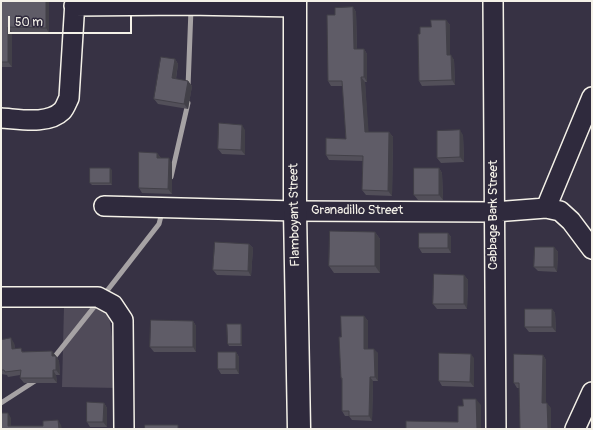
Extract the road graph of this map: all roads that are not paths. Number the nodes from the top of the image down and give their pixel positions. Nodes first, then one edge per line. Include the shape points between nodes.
1 (493, 1) edge
2 (74, 3) edge
3 (295, 4) edge
4 (592, 97) edge
5 (1, 118) edge
6 (104, 206) dead end
7 (546, 208) junction
8 (295, 211) junction
9 (494, 212) junction
10 (592, 249) edge
11 (1, 297) edge
12 (592, 392) edge
13 (124, 429) edge
14 (299, 429) edge
15 (496, 429) edge
16 (575, 429) edge

1 - 9 street, Cabbage Bark Street
2 - 3 street
2 - 5 street via 69,98 63,110 52,118 40,120
3 - 8 street, Flamboyant Street
4 - 7 street
6 - 8 street, Granadillo Street
7 - 9 street, Granadillo Street
7 - 10 street, Granadillo Street via 560,211
8 - 9 street, Granadillo Street
8 - 14 street, Flamboyant Street
9 - 15 street, Cabbage Bark Street
11 - 13 street via 98,297 113,305 123,320
12 - 16 street

